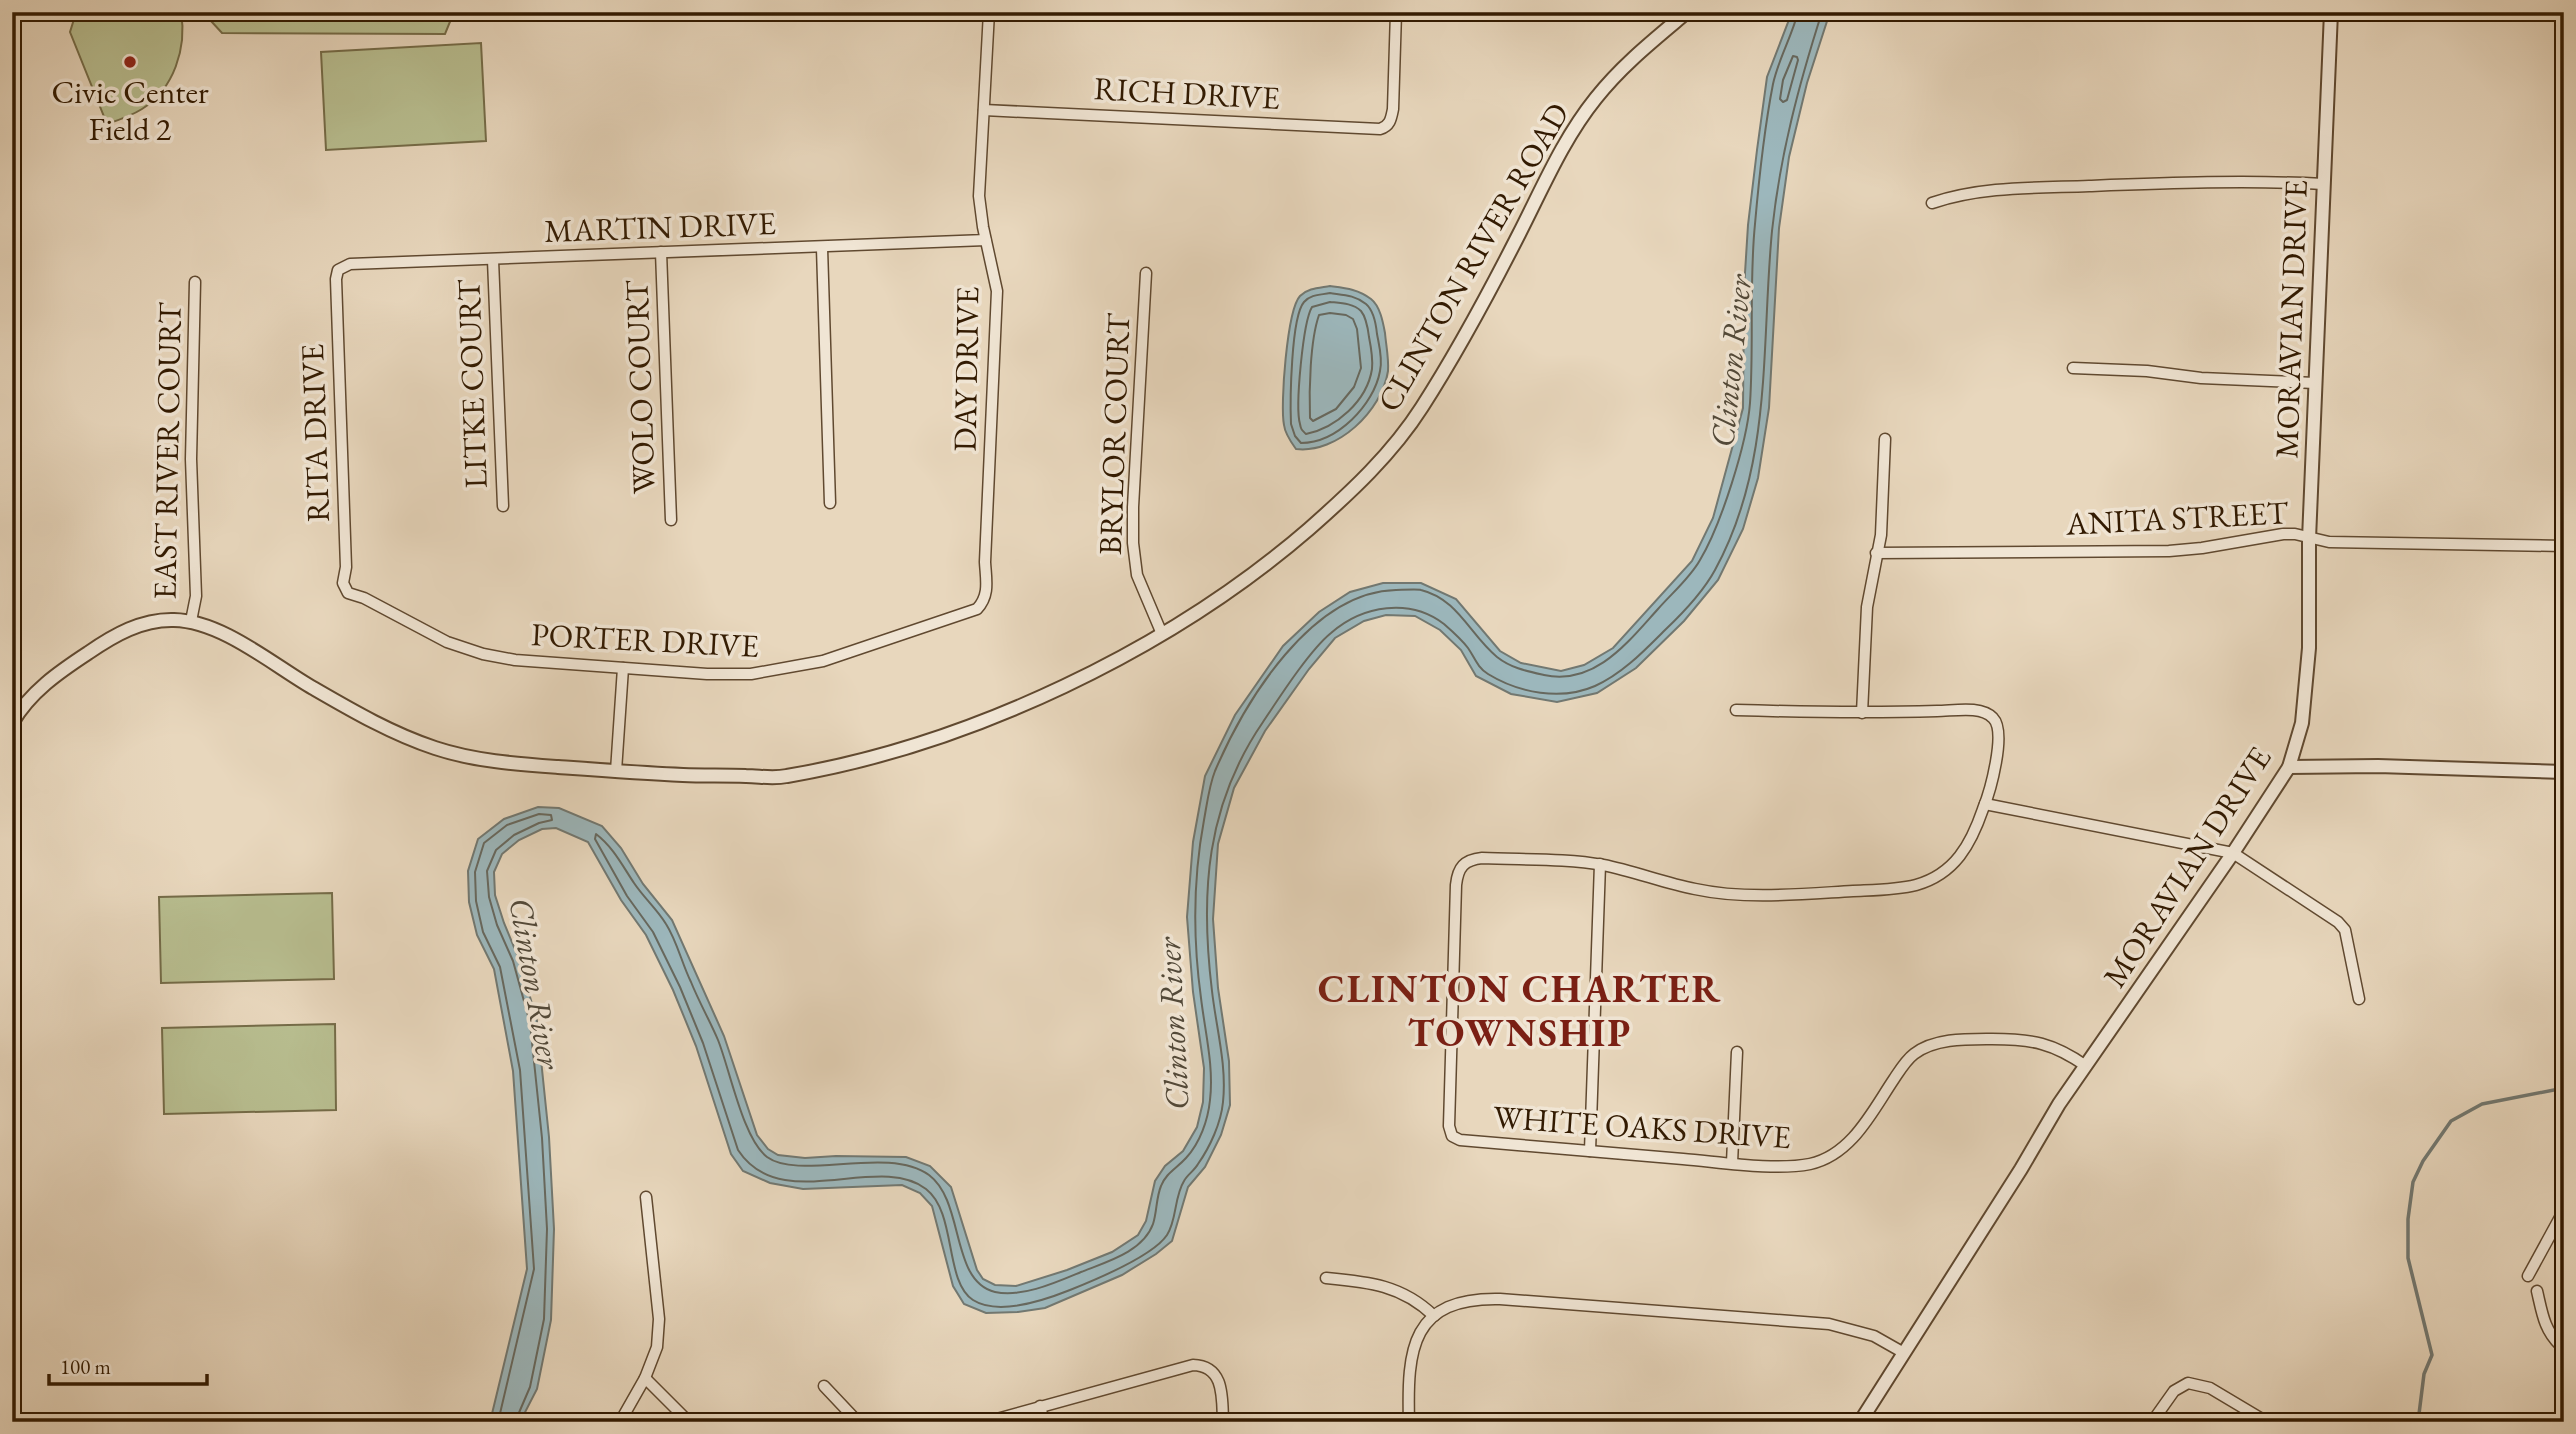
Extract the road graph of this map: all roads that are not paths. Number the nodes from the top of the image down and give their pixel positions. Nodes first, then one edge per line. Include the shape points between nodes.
1 (989, 12) edge
2 (1396, 12) edge
3 (1687, 12) edge
4 (2331, 12) edge
5 (984, 110) junction
6 (2323, 184) junction
7 (1931, 203) dead end
8 (986, 240) junction
9 (822, 248) junction
10 (661, 253) junction
11 (493, 260) junction
12 (338, 270) joint
13 (1146, 272) dead end
14 (195, 282) dead end
15 (2073, 368) dead end
16 (2315, 383) junction
17 (1885, 439) dead end
18 (830, 503) dead end
19 (503, 506) dead end
20 (671, 520) dead end
21 (2309, 538) junction
22 (2564, 546) edge
23 (1876, 553) junction
24 (348, 593) joint
25 (983, 603) joint
26 (191, 621) junction
27 (1162, 634) junction
28 (622, 668) junction
29 (1736, 710) dead end
30 (1862, 713) junction
31 (12, 723) edge
32 (2289, 767) junction
33 (616, 771) junction
34 (2564, 772) edge
35 (1985, 804) junction
36 (2233, 853) junction
37 (1600, 864) junction
38 (2359, 999) dead end
39 (1737, 1052) dead end
40 (2086, 1066) junction
41 (1590, 1151) junction
42 (1732, 1163) junction
43 (646, 1197) dead end
44 (2564, 1210) edge
45 (2528, 1276) dead end
46 (1326, 1278) dead end
47 (2537, 1291) dead end
48 (1434, 1316) junction
49 (2564, 1345) edge
50 (1905, 1353) junction
51 (645, 1378) junction
52 (824, 1386) dead end
53 (1040, 1406) junction
54 (620, 1422) edge
55 (689, 1422) edge
56 (858, 1422) edge
57 (986, 1422) edge
58 (1044, 1422) edge
59 (1223, 1422) edge
60 (1409, 1422) edge
61 (1860, 1422) edge
62 (2152, 1422) edge
63 (2267, 1422) edge

1 - 5 street, DAY DRIVE
2 - 5 street, RICH DRIVE via 1394,109 1387,127 1380,130
3 - 27 street, CLINTON RIVER ROAD via 1614,76 1577,124 1476,317 1420,410 1388,453 1270,561
4 - 6 street, MORAVIAN DRIVE
5 - 8 street, DAY DRIVE via 979,195
6 - 7 street via 2251,180 2018,189 1959,194
6 - 16 street, MORAVIAN DRIVE
8 - 9 street, MARTIN DRIVE
8 - 25 street, DAY DRIVE via 997,292
9 - 10 street, MARTIN DRIVE
9 - 18 street
10 - 11 street, MARTIN DRIVE
10 - 20 street, WOLO COURT
11 - 12 street, MARTIN DRIVE via 350,264
11 - 19 street, LITKE COURT
12 - 24 street, RITA DRIVE via 343,583
13 - 27 street, BRYLOR COURT via 1133,543 1137,575
14 - 26 street, EAST RIVER COURT via 191,459 196,596
15 - 16 street
16 - 21 street, MORAVIAN DRIVE
17 - 23 street
21 - 22 street, ANITA STREET
21 - 23 street, ANITA STREET via 2266,536 2169,551
21 - 32 street, MORAVIAN DRIVE via 2305,702
23 - 30 street via 1867,607
24 - 28 street, PORTER DRIVE via 447,642 483,654
25 - 28 street, PORTER DRIVE via 968,613 794,668 720,674
26 - 31 street, CLINTON RIVER ROAD via 159,620 109,639 38,690
26 - 33 street, CLINTON RIVER ROAD via 236,641 375,722 435,748 510,763
27 - 33 street, CLINTON RIVER ROAD via 1042,696 856,762 770,779
28 - 33 street
29 - 30 street
30 - 35 street via 1971,711 1993,717 2000,732
32 - 34 street
32 - 36 street, MORAVIAN DRIVE
35 - 36 street
35 - 37 street via 1958,860 1935,877 1902,887 1740,894 1695,889
36 - 38 street via 2345,930
36 - 40 street, MORAVIAN DRIVE
37 - 41 street
37 - 41 street, WHITE OAKS DRIVE via 1482,858 1463,864 1456,885 1450,1133 1460,1140
39 - 42 street
40 - 42 street, WHITE OAKS DRIVE via 2059,1049 2030,1040 1976,1039 1933,1045 1906,1061 1855,1136 1829,1156 1800,1165
40 - 50 street, MORAVIAN DRIVE
41 - 42 street, WHITE OAKS DRIVE
43 - 51 street via 659,1330
44 - 45 street
46 - 48 street via 1404,1293
47 - 49 street via 2550,1336
48 - 50 street via 1463,1301 1500,1298 1829,1324 1874,1336
48 - 60 street via 1417,1337 1411,1354
50 - 61 street, MORAVIAN DRIVE
51 - 54 street
51 - 55 street
52 - 56 street
53 - 57 street
53 - 58 street
53 - 59 street via 1197,1365 1207,1367 1219,1380
62 - 63 street via 2174,1391 2188,1382 2210,1388

